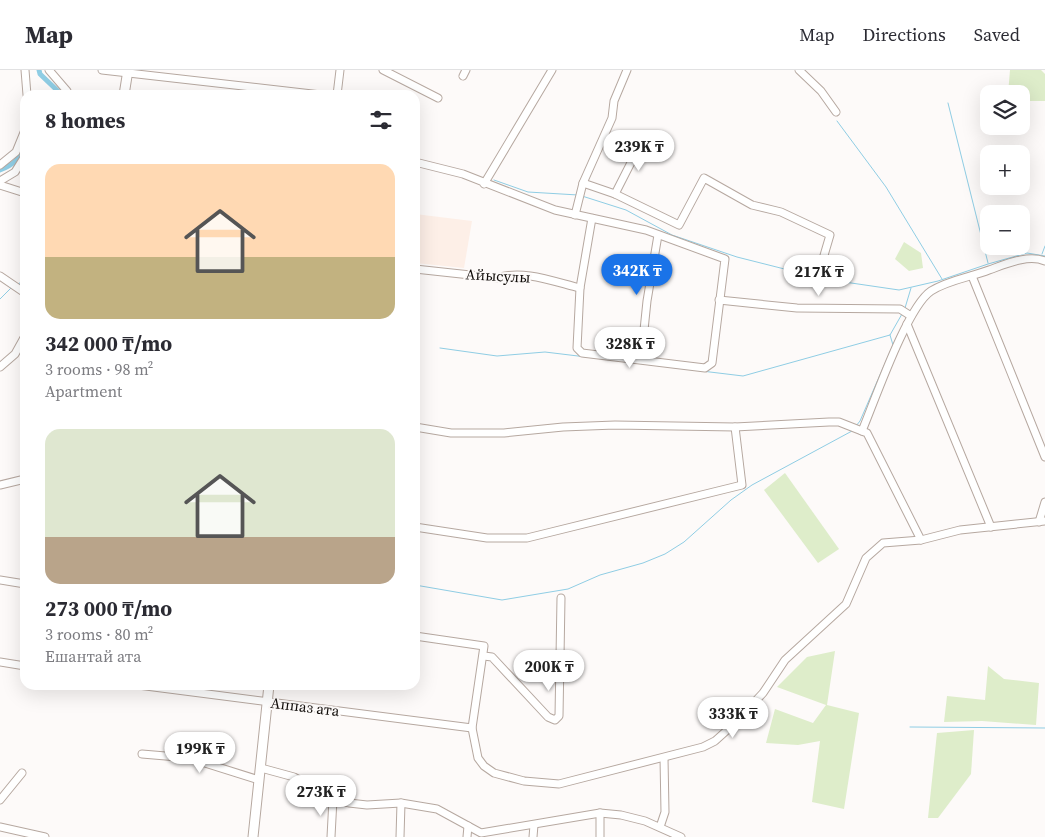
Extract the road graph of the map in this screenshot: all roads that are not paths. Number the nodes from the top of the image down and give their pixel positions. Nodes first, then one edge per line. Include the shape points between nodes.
1 (25, 70) edge
2 (49, 70) edge
3 (102, 70) edge
4 (340, 70) edge
5 (382, 70) edge
6 (552, 70) edge
7 (627, 70) edge
8 (799, 70) edge
9 (128, 71) edge
10 (27, 90) edge
11 (66, 90) edge
12 (125, 90) edge
13 (281, 90) edge
14 (338, 90) edge
15 (438, 98) dead end
16 (836, 112) dead end
17 (642, 141) dead end
18 (20, 142) edge
19 (420, 163) edge
20 (20, 164) edge
21 (0, 165) edge
22 (1, 182) edge
23 (583, 183) junction
24 (484, 184) junction
25 (20, 191) edge
26 (616, 194) junction
27 (575, 214) junction
28 (592, 218) junction
29 (658, 236) junction
30 (1045, 261) edge
31 (820, 269) dead end
32 (420, 270) edge
33 (972, 276) junction
34 (2, 280) edge
35 (580, 288) junction
36 (20, 290) edge
37 (719, 300) junction
38 (911, 316) junction
39 (907, 324) junction
40 (20, 345) edge
41 (641, 359) junction
42 (0, 367) edge
43 (420, 428) edge
44 (736, 428) junction
45 (862, 431) junction
46 (1045, 457) edge
47 (20, 480) edge
48 (0, 485) edge
49 (1045, 502) edge
50 (1042, 521) edge
51 (991, 527) junction
52 (420, 528) edge
53 (921, 540) junction
54 (0, 580) edge
55 (20, 583) edge
56 (561, 598) dead end
57 (420, 637) edge
58 (484, 656) junction
59 (0, 662) edge
60 (20, 665) edge
61 (176, 690) edge
62 (268, 690) edge
63 (267, 702) junction
64 (472, 728) junction
65 (142, 754) dead end
66 (664, 758) junction
67 (260, 768) junction
68 (22, 773) dead end
69 (259, 780) junction
70 (333, 798) junction
71 (0, 800) edge
72 (401, 803) junction
73 (600, 813) junction
74 (534, 825) junction
75 (468, 826) junction
76 (0, 827) edge
77 (660, 827) junction
78 (45, 837) edge
79 (253, 837) edge
80 (331, 837) edge
81 (400, 837) edge
82 (467, 837) edge
83 (534, 837) edge
84 (600, 837) edge
85 (681, 837) edge

1 - 10 street
2 - 11 street
3 - 9 street
4 - 14 street
5 - 15 street
6 - 24 street
7 - 23 street via 614,101 612,118
8 - 16 street via 821,91
9 - 12 main road
9 - 13 street
17 - 26 street
18 - 21 street via 16,152
19 - 24 street via 463,174
20 - 22 street
21 - 22 street
22 - 25 street
23 - 26 street
23 - 27 street
24 - 27 street
26 - 31 street via 679,225 704,178 752,205 781,212 830,235
27 - 28 street
28 - 29 street via 646,230
28 - 35 street
29 - 37 street via 726,259
29 - 41 street
30 - 33 street via 1031,258
32 - 35 street, Айысулы via 498,278 507,275 525,277
33 - 38 street via 930,292
33 - 46 street
34 - 36 street
35 - 41 street via 577,348 582,352
37 - 38 street via 797,308 900,309
37 - 41 street via 712,363 704,368
38 - 39 street
39 - 45 street
39 - 51 street
40 - 42 street
43 - 44 street via 476,434 615,425
44 - 45 street via 839,422
44 - 52 street via 742,485 527,538 487,538
45 - 53 street via 867,433
47 - 48 street
49 - 50 street
50 - 51 street
51 - 53 street via 960,530
53 - 66 street via 883,543 875,548 866,558 846,604 785,660 763,693 735,723 703,747
54 - 55 street
56 - 58 street via 559,716 555,720 548,717 492,658
57 - 58 street via 484,646
58 - 64 street
59 - 60 street
61 - 63 street, Аппаз ата
62 - 63 main road
63 - 64 street, Аппаз ата
63 - 67 main road
64 - 66 street via 478,758 484,766 494,773 524,781 559,784
65 - 69 street via 189,758
66 - 77 street via 665,812
67 - 69 main road
67 - 70 street via 294,777
68 - 71 street
69 - 79 main road
70 - 72 street via 367,805
70 - 80 street
72 - 75 street via 437,809
72 - 81 street
73 - 74 street
73 - 77 street via 621,815
73 - 84 street
74 - 75 street via 481,833
74 - 83 street
75 - 82 street
76 - 78 street
77 - 85 street

